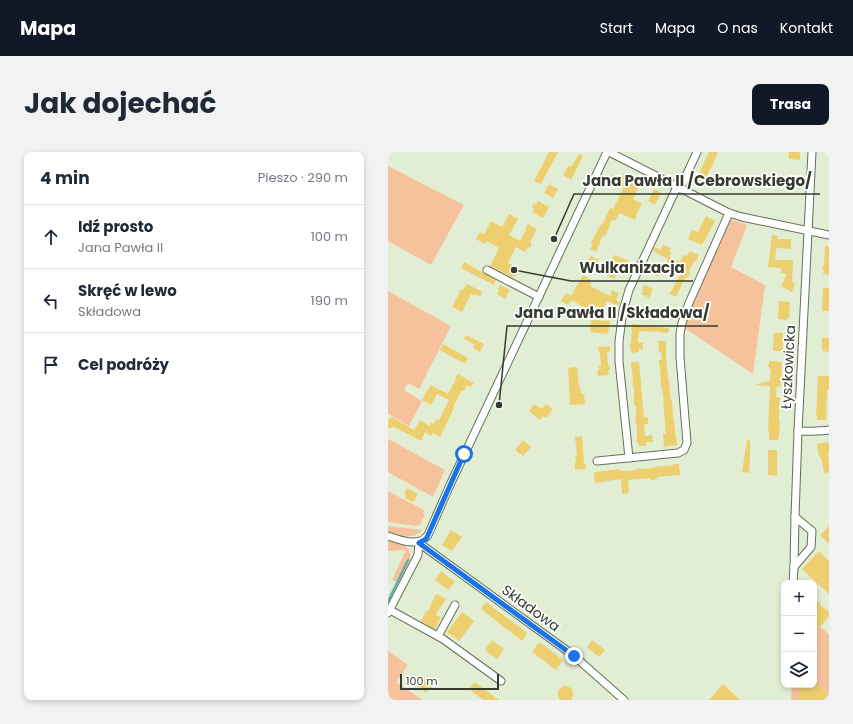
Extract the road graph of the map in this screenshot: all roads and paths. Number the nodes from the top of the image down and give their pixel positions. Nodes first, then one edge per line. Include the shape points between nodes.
1 (608, 152) edge
2 (697, 152) edge
3 (812, 152) edge
4 (678, 188) junction
5 (730, 213) junction
6 (807, 231) junction
7 (829, 235) edge
8 (486, 270) dead end
9 (539, 297) junction
10 (829, 430) edge
11 (798, 431) junction
12 (628, 458) junction
13 (597, 461) dead end
14 (795, 517) junction
15 (389, 537) edge
16 (419, 543) junction
17 (794, 567) junction
18 (793, 580) edge
19 (455, 606) dead end
20 (389, 612) edge
21 (438, 636) junction
22 (501, 681) dead end
23 (624, 700) edge

1 - 4 street
1 - 9 street
2 - 4 street
3 - 6 street, Łyszkowicka
4 - 5 street
4 - 12 street via 629,290 623,311 618,341
5 - 6 street
5 - 12 street via 682,323 680,357 687,443 684,450 678,454
6 - 7 street
6 - 11 street, Łyszkowicka
8 - 9 street
9 - 16 street via 429,533 426,539
10 - 11 street
11 - 14 street, Łyszkowicka
12 - 13 street
14 - 17 street, Łyszkowicka
14 - 17 street via 812,531 811,546
15 - 16 street
16 - 20 street via 418,555
16 - 23 street, Składowa via 574,656
17 - 18 street, Łyszkowicka
19 - 21 street
20 - 21 street
21 - 22 street

